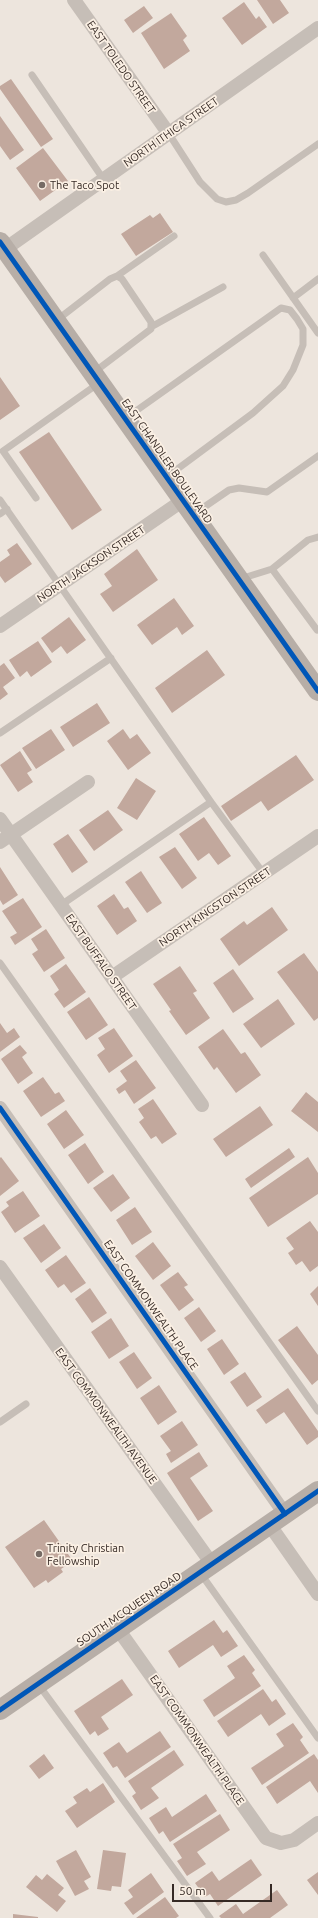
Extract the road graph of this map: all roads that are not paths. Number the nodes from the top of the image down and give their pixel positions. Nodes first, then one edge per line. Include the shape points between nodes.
1 (74, 0) edge
2 (318, 28) edge
3 (32, 75) dead end
4 (169, 134) junction
5 (318, 144) edge
6 (104, 180) junction
7 (174, 236) dead end
8 (2, 246) edge
9 (263, 255) dead end
10 (117, 276) junction
11 (318, 279) edge
12 (223, 287) dead end
13 (293, 298) junction
14 (55, 321) junction
15 (151, 327) junction
16 (318, 333) edge
17 (96, 378) junction
18 (124, 419) junction
19 (318, 456) edge
20 (166, 478) junction
21 (36, 498) dead end
22 (0, 500) edge
23 (187, 508) junction
24 (7, 509) junction
25 (0, 514) edge
26 (318, 537) edge
27 (272, 569) junction
28 (238, 580) junction
29 (60, 585) junction
30 (0, 626) edge
31 (318, 630) edge
32 (111, 658) junction
33 (318, 691) edge
34 (0, 733) edge
35 (88, 782) dead end
36 (211, 802) junction
37 (0, 819) edge
38 (318, 836) edge
39 (6, 838) edge
40 (264, 874) junction
41 (61, 905) junction
42 (0, 962) edge
43 (112, 977) junction
44 (202, 1105) dead end
45 (0, 1108) edge
46 (0, 1267) edge
47 (26, 1404) dead end
48 (318, 1411) edge
49 (0, 1422) edge
50 (318, 1491) edge
51 (277, 1519) junction
52 (206, 1568) junction
53 (318, 1594) edge
54 (118, 1629) junction
55 (38, 1684) junction
56 (0, 1710) edge
57 (318, 1738) edge
58 (318, 1823) edge
59 (210, 1918) edge

1 - 4 street, EAST TOLEDO STREET
2 - 4 street, NORTH ITHICA STREET
3 - 6 lane
4 - 5 lane via 200,182 217,199 226,202 248,194
4 - 6 street, NORTH ITHICA STREET
6 - 8 street, NORTH ITHICA STREET
7 - 10 lane
8 - 14 main road, EAST CHANDLER BOULEVARD
9 - 13 lane
10 - 14 lane
10 - 15 lane via 122,279 151,322
11 - 13 lane
12 - 15 lane
13 - 16 lane
14 - 17 main road, EAST CHANDLER BOULEVARD
15 - 17 lane
17 - 18 main road, EAST CHANDLER BOULEVARD
17 - 21 lane via 3,451
18 - 20 main road, EAST CHANDLER BOULEVARD
18 - 20 lane via 281,308 290,310 297,319 303,329 303,345 283,386 253,413
19 - 23 lane via 267,492 239,488 229,490
20 - 23 main road, EAST CHANDLER BOULEVARD
22 - 24 lane
23 - 28 main road, EAST CHANDLER BOULEVARD
23 - 29 street, NORTH JACKSON STREET
24 - 25 lane
24 - 29 lane
26 - 27 lane via 308,540
27 - 28 lane
27 - 31 lane
28 - 33 main road, EAST CHANDLER BOULEVARD
29 - 30 street, NORTH JACKSON STREET
29 - 32 lane
32 - 34 lane
32 - 36 lane
35 - 39 street
36 - 40 lane
36 - 41 lane
37 - 39 street, EAST BUFFALO STREET
38 - 40 street, NORTH KINGSTON STREET
39 - 41 street, EAST BUFFALO STREET
40 - 43 street, NORTH KINGSTON STREET
41 - 43 street, EAST BUFFALO STREET
42 - 48 lane
43 - 44 street, EAST BUFFALO STREET
45 - 51 street, EAST COMMONWEALTH PLACE
46 - 52 street, EAST COMMONWEALTH AVENUE
47 - 49 lane
50 - 51 main road, SOUTH MCQUEEN ROAD
51 - 52 main road, SOUTH MCQUEEN ROAD
51 - 53 street, EAST COMMONWEALTH PLACE
52 - 54 main road, SOUTH MCQUEEN ROAD
52 - 57 lane
54 - 55 main road, SOUTH MCQUEEN ROAD
54 - 58 street, EAST COMMONWEALTH PLACE via 266,1838 281,1843 294,1840
55 - 56 main road, SOUTH MCQUEEN ROAD
55 - 59 lane

